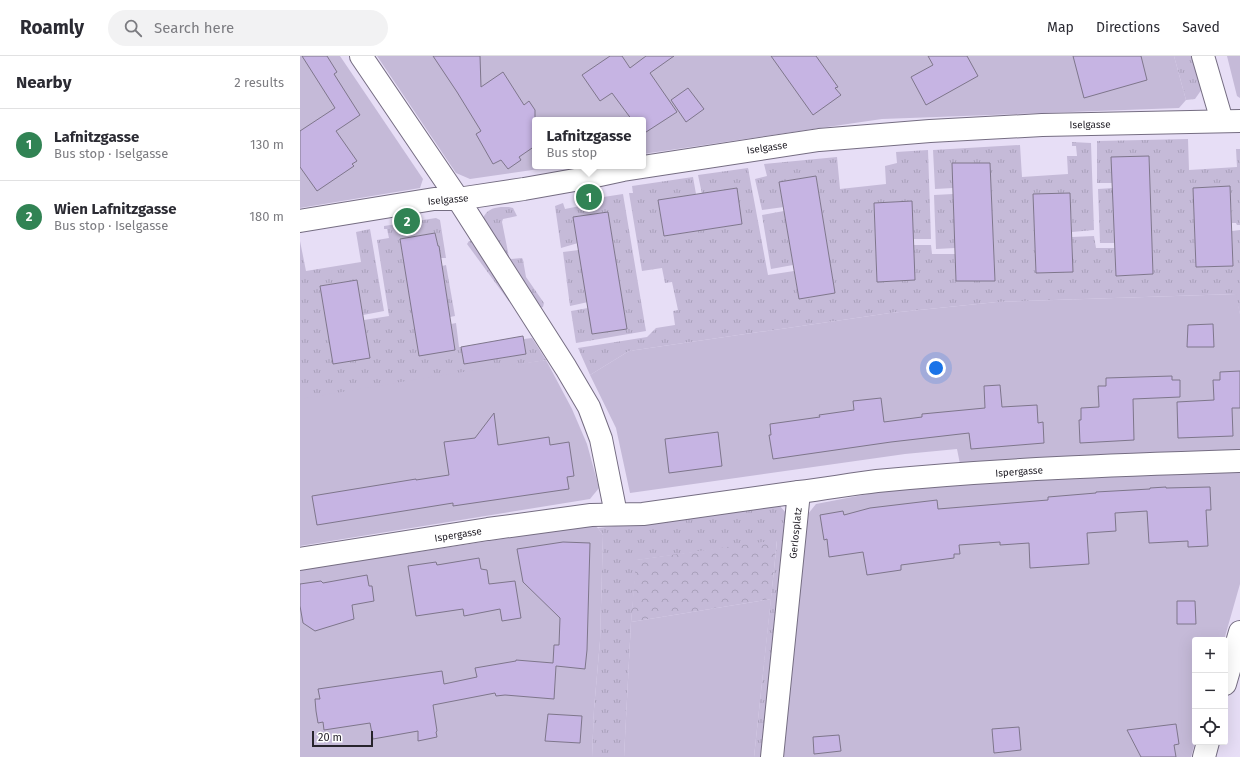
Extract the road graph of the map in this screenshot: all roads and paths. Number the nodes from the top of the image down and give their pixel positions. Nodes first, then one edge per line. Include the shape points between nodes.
1 (361, 56) edge
2 (1203, 56) edge
3 (1231, 121) edge
4 (646, 166) edge
5 (630, 169) edge
6 (458, 199) junction
7 (300, 221) edge
8 (1240, 461) edge
9 (799, 492) junction
10 (616, 514) junction
11 (300, 559) edge
12 (1240, 632) edge
13 (1228, 674) edge
14 (1207, 745) edge
15 (772, 757) edge
16 (1204, 757) edge

1 - 6 street
2 - 3 street
3 - 4 street, Iselgasse via 930,131 819,140
5 - 6 street, Iselgasse
6 - 7 street, Iselgasse via 434,199
6 - 10 street via 589,407 601,439
8 - 9 street, Ispergasse via 959,474 876,481
9 - 10 street, Gerlosplatz via 643,514
9 - 15 street, Gerlosplatz
10 - 11 street, Ispergasse via 488,529
12 - 13 street
14 - 16 street

